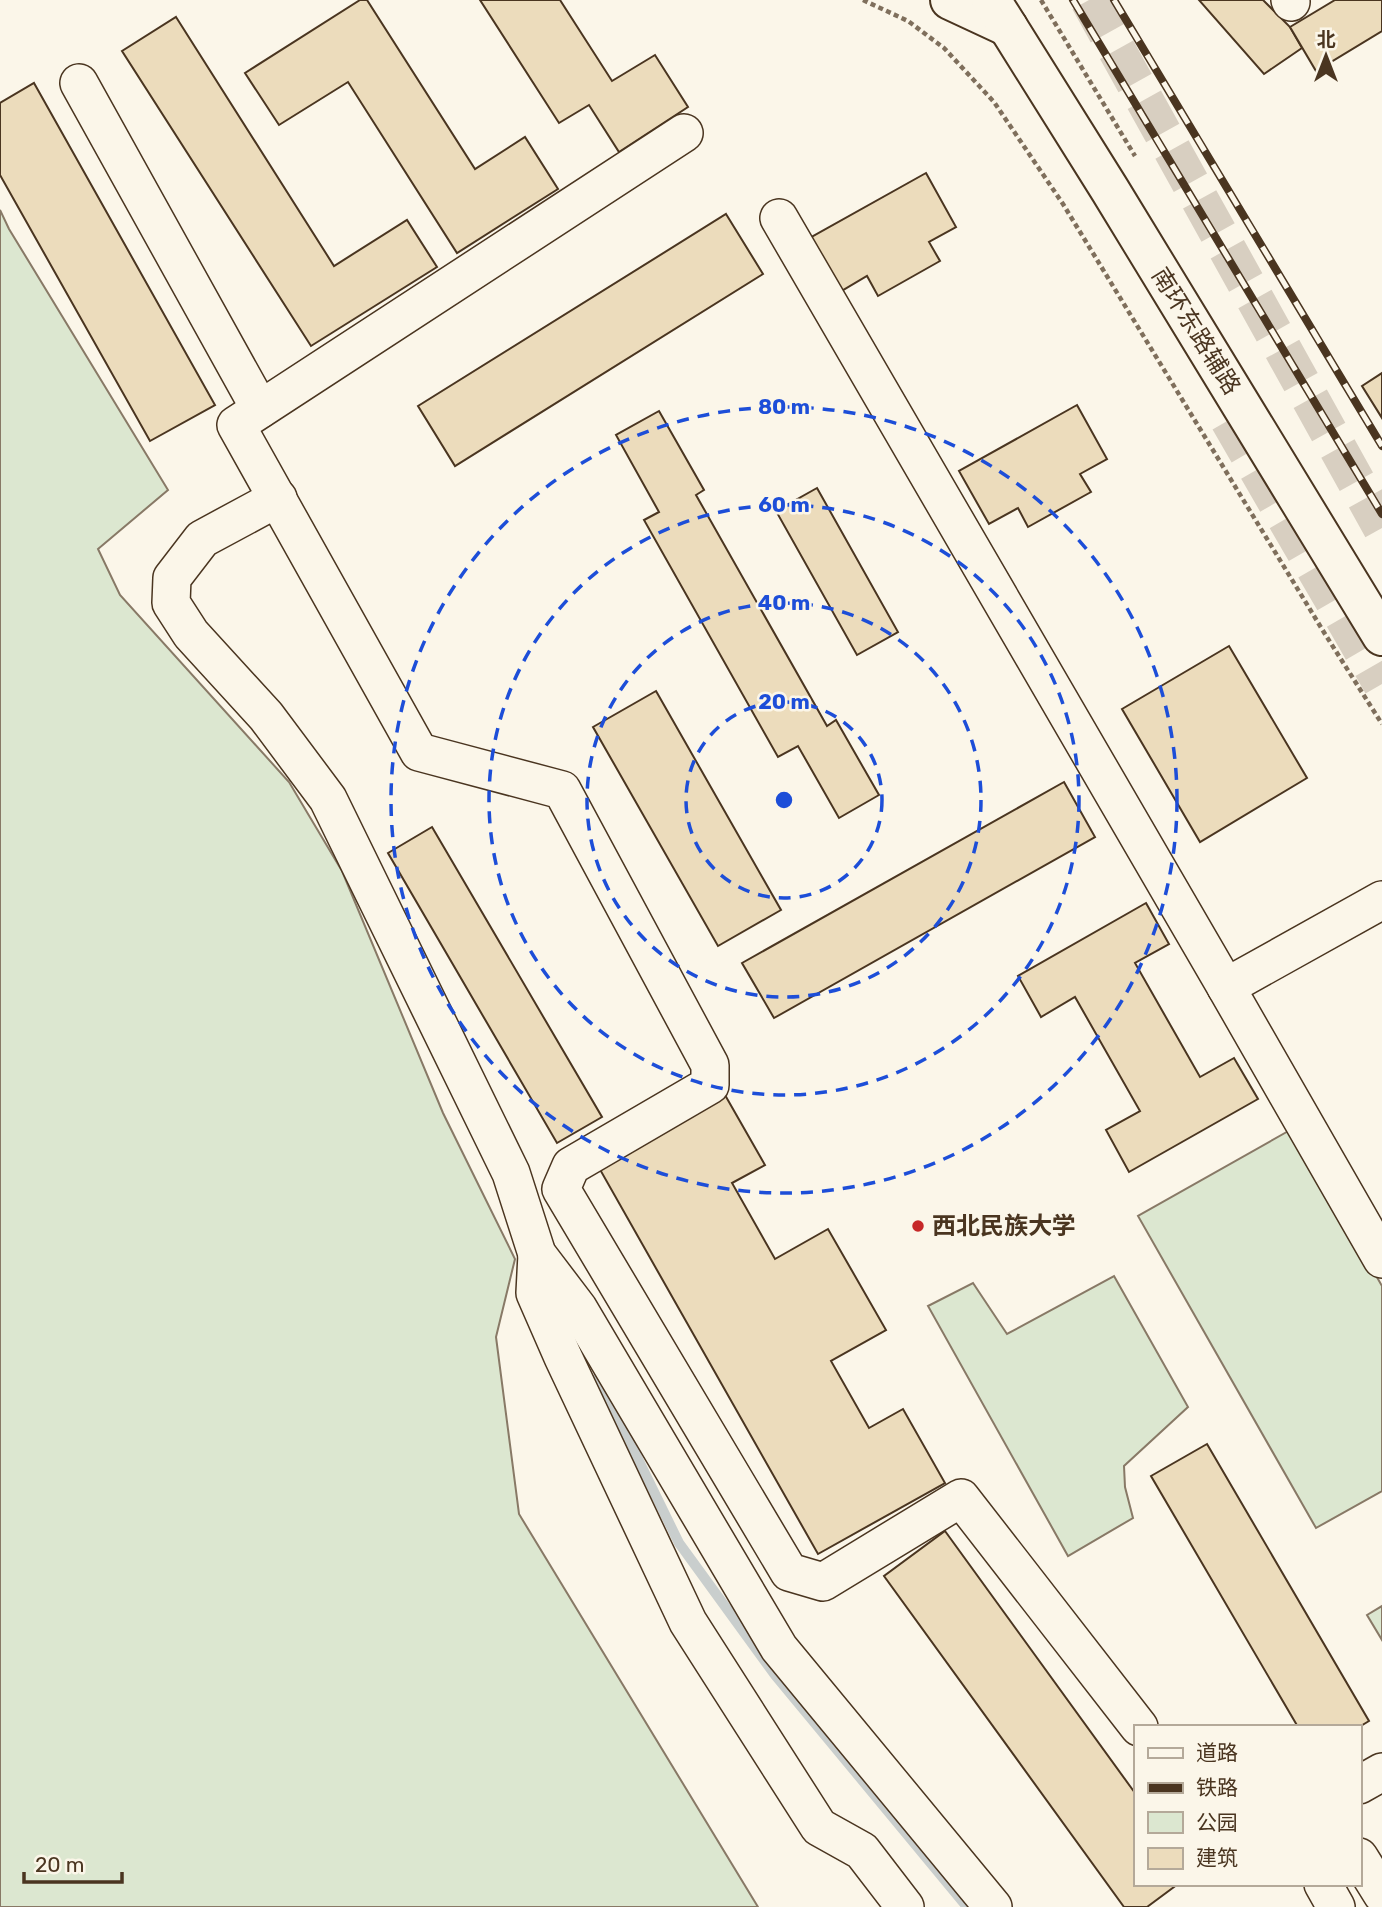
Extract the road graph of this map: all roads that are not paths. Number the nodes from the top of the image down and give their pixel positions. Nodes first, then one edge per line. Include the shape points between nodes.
1 (950, 0) edge
2 (999, 13) edge
3 (79, 83) dead end
4 (684, 132) dead end
5 (779, 218) dead end
6 (260, 409) junction
7 (278, 498) junction
8 (1382, 636) edge
9 (1382, 900) edge
10 (1226, 987) junction
11 (537, 1254) junction
12 (1382, 1259) edge
13 (1137, 1725) edge
14 (1382, 1772) edge
15 (1361, 1784) edge
16 (1361, 1860) edge
17 (1324, 1886) edge
18 (1382, 1894) edge
19 (905, 1907) edge
20 (993, 1907) edge
21 (1336, 1907) edge

1 - 2 main road
2 - 8 main road, 南环东路辅路
3 - 6 lane
4 - 6 lane
5 - 10 lane
6 - 7 lane via 236,425
7 - 11 lane via 202,539 172,578 171,603 191,634 266,716 328,799 511,1173
7 - 13 lane via 419,752 562,790 710,1065 710,1085 571,1166 561,1189 789,1572 823,1582 961,1498
9 - 10 lane
10 - 12 lane
11 - 19 lane via 536,1293 688,1622 819,1827 862,1851
11 - 20 lane via 578,1308 779,1648
14 - 15 lane
16 - 18 lane
17 - 21 lane

